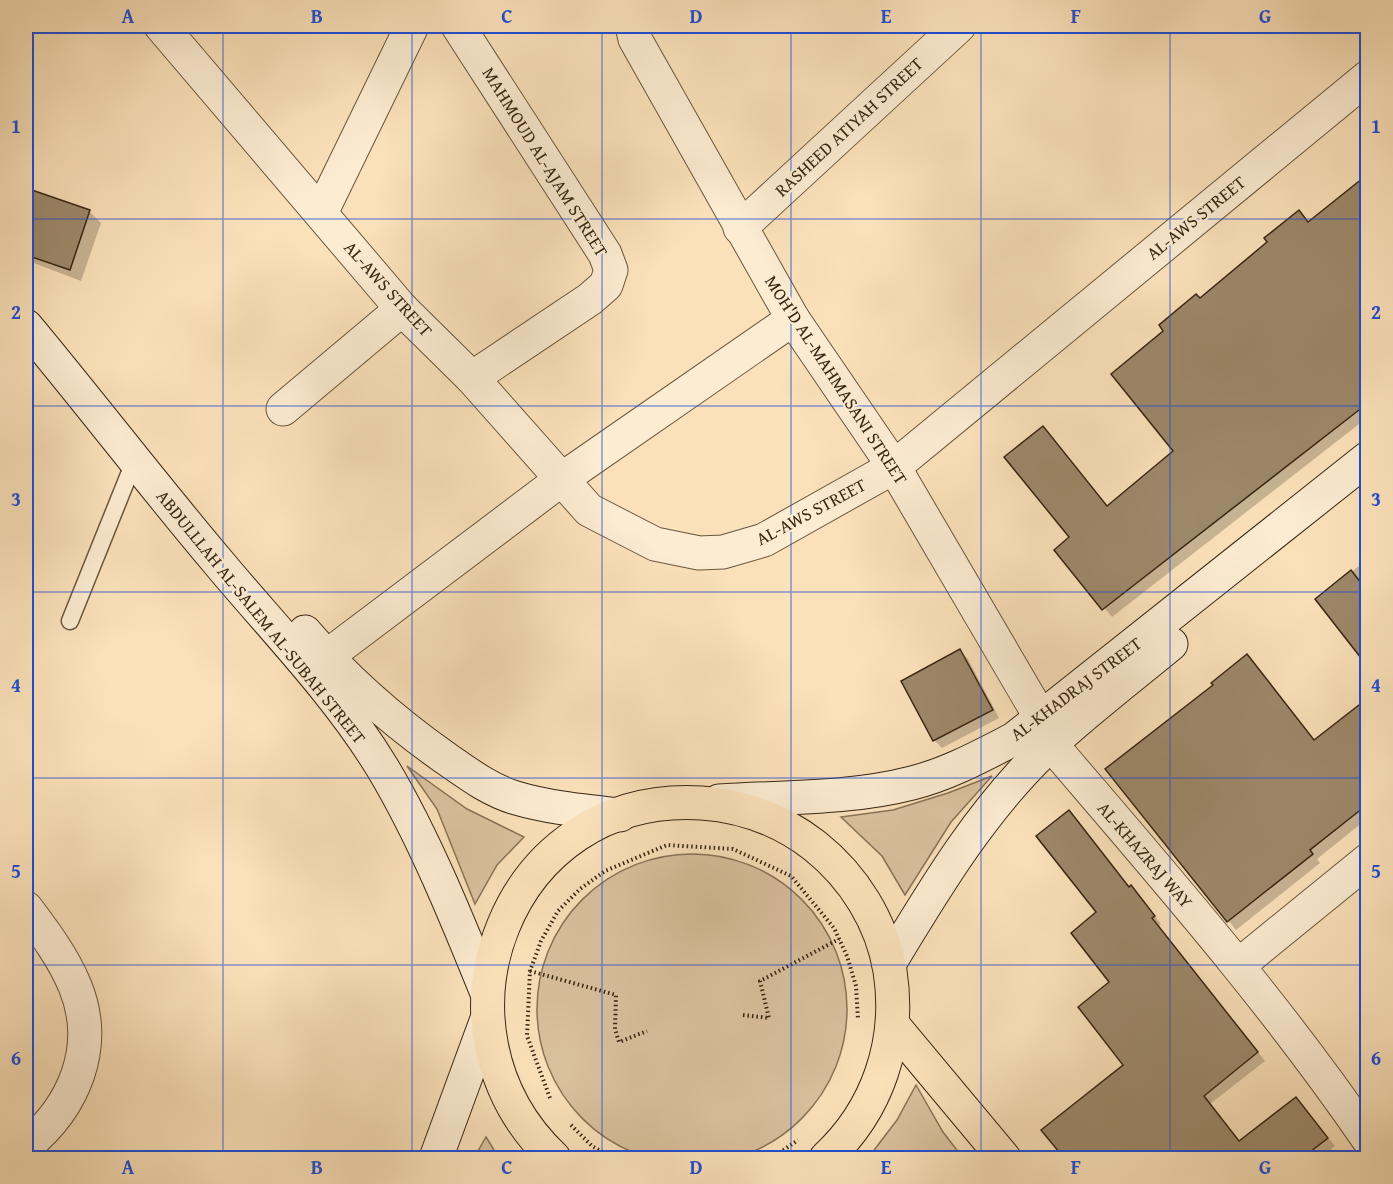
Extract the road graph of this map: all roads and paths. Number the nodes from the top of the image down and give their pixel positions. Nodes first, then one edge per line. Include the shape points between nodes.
1 (161, 26) edge
2 (412, 26) edge
3 (458, 26) edge
4 (959, 26) edge
5 (629, 30) edge
6 (1368, 77) edge
7 (321, 213) junction
8 (740, 228) junction
9 (402, 309) junction
10 (793, 318) junction
11 (26, 326) edge
12 (472, 378) junction
13 (283, 409) dead end
14 (98, 412) junction
15 (1368, 458) edge
16 (134, 462) junction
17 (894, 467) junction
18 (562, 479) junction
19 (1368, 482) edge
20 (70, 621) dead end
21 (326, 657) junction
22 (1046, 731) junction
23 (697, 803) junction
24 (620, 815) junction
25 (1368, 860) edge
26 (26, 908) edge
27 (839, 939) junction
28 (889, 964) junction
29 (1239, 965) junction
30 (530, 971) junction
31 (487, 1006) junction
32 (743, 1015) dead end
33 (858, 1021) dead end
34 (892, 1025) junction
35 (647, 1031) dead end
36 (551, 1100) dead end
37 (564, 1116) dead end
38 (1368, 1139) edge
39 (26, 1146) edge
40 (814, 1147) edge
41 (436, 1158) edge
42 (554, 1158) edge
43 (613, 1158) edge
44 (772, 1158) edge
45 (1004, 1158) edge

1 - 7 street, AL-AWS STREET
2 - 7 street
3 - 12 street, MAHMOUD AL-AJAM STREET via 592,234 611,270 606,285 590,299
4 - 8 street, RASHEED ATIYAH STREET
5 - 8 street, MOH'D AL-MAHMASANI STREET
6 - 17 street, AL-AWS STREET
7 - 9 street, AL-AWS STREET
8 - 10 street, MOH'D AL-MAHMASANI STREET
9 - 12 street, AL-AWS STREET
9 - 13 street
10 - 17 street, MOH'D AL-MAHMASANI STREET
10 - 18 street
11 - 14 street, ABDULLLAH AL-SALEM AL-SUBAH STREET
12 - 18 street, AL-AWS STREET
14 - 16 street, ABDULLLAH AL-SALEM AL-SUBAH STREET
14 - 21 street, ABDULLLAH AL-SALEM AL-SUBAH STREET via 145,440
15 - 22 street, AL-KHADRAJ STREET
16 - 20 lane
16 - 31 street, ABDULLLAH AL-SALEM AL-SUBAH STREET via 344,712 382,768 458,920
17 - 18 street, AL-AWS STREET via 764,540 723,552 699,553 655,544 627,532 589,510
17 - 22 street, MOH'D AL-MAHMASANI STREET
18 - 21 street
19 - 22 street, AL-KHADRAJ STREET
21 - 24 street, ABDULLLAH AL-SALEM AL-SUBAH STREET via 396,723 478,782 513,798 548,807
22 - 23 street, AL-KHADRAJ STREET via 1014,739 962,766 914,783 866,792
22 - 28 street, AL-KHADRAJ STREET via 969,837
22 - 29 street, AL-KHAZRAJ WAY
23 - 24 main road via 663,804
23 - 28 main road via 742,809 773,820 829,858 869,911
24 - 31 main road via 574,839 550,858 526,886 498,939
25 - 29 street
26 - 39 street via 53,945 76,987 85,1032 81,1069 67,1102
27 - 30 path via 791,876 733,849 667,845 605,871 580,889 558,911
27 - 32 path via 760,981 769,1018
27 - 33 path via 856,986
28 - 34 main road
29 - 38 street, AL-KHAZRAJ WAY
30 - 35 path via 615,995 619,1041
30 - 36 path via 527,1036
31 - 41 street
31 - 42 main road via 493,1058 507,1095 527,1129
34 - 40 main road via 886,1061 873,1096 846,1138
34 - 45 main road
37 - 43 path via 592,1146
40 - 44 path

